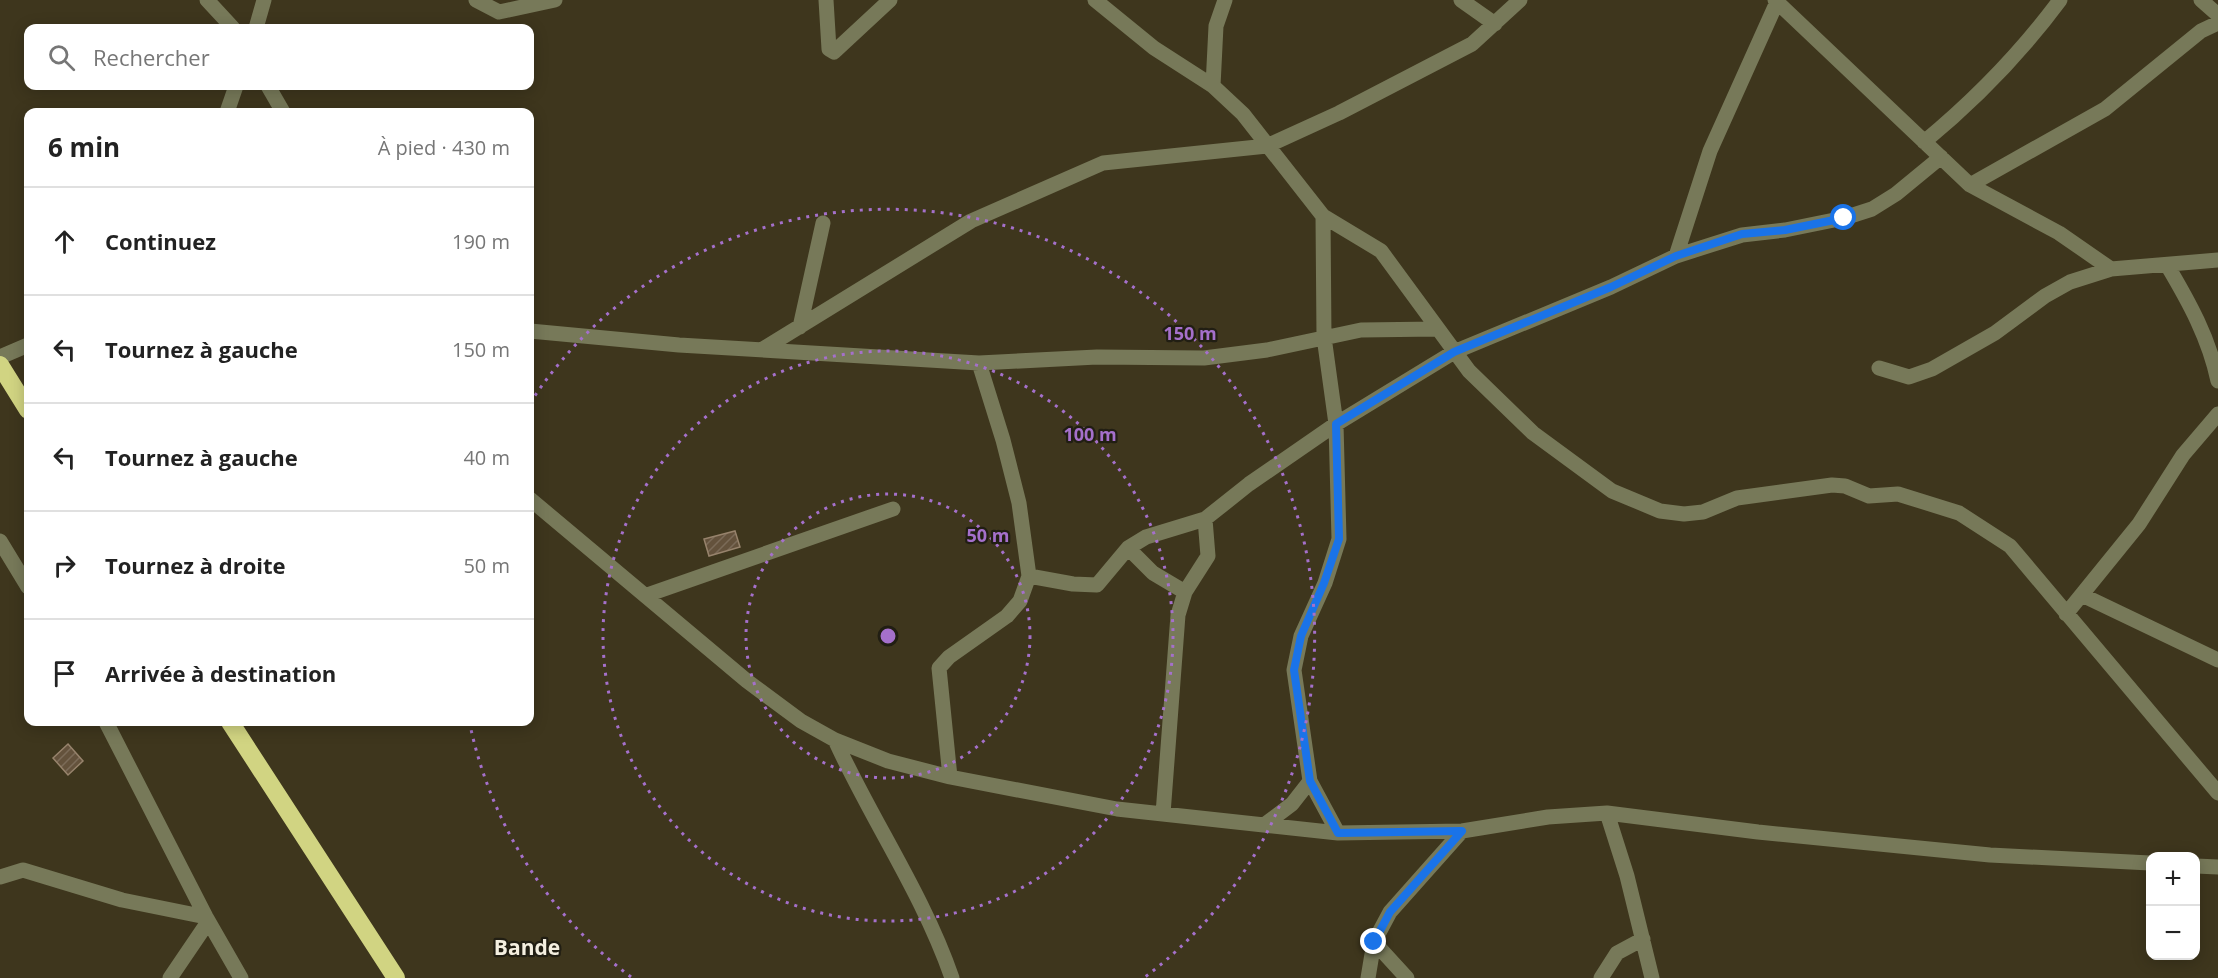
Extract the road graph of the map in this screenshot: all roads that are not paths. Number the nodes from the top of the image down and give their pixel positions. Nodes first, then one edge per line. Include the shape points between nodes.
1 (207, 0) edge
2 (264, 0) edge
3 (476, 0) edge
4 (555, 0) edge
5 (826, 0) edge
6 (890, 0) edge
7 (1095, 0) edge
8 (1225, 0) edge
9 (1461, 0) edge
10 (1520, 0) edge
11 (2060, 0) edge
12 (2201, 0) edge
13 (1776, 1) edge
14 (2218, 15) edge
15 (2218, 23) edge
16 (229, 24) edge
17 (257, 24) edge
18 (1495, 24) junction
19 (1213, 86) junction
20 (235, 90) edge
21 (270, 90) edge
22 (228, 108) edge
23 (281, 108) edge
24 (1924, 141) junction
25 (1268, 146) junction
26 (1941, 157) junction
27 (1970, 185) junction
28 (1323, 216) junction
29 (823, 224) dead end
30 (1676, 256) junction
31 (2218, 260) edge
32 (2167, 265) junction
33 (2111, 269) junction
34 (800, 327) junction
35 (1437, 329) junction
36 (534, 331) edge
37 (1324, 337) junction
38 (24, 347) edge
39 (763, 349) junction
40 (1454, 352) junction
41 (0, 357) edge
42 (979, 363) junction
43 (0, 365) edge
44 (1879, 368) dead end
45 (2218, 381) edge
46 (24, 404) edge
47 (2218, 407) edge
48 (2218, 414) edge
49 (1336, 424) junction
50 (534, 502) edge
51 (893, 509) dead end
52 (1205, 519) junction
53 (0, 541) edge
54 (1128, 548) junction
55 (1029, 576) junction
56 (24, 580) edge
57 (1185, 592) junction
58 (647, 595) junction
59 (2082, 595) junction
60 (2066, 615) junction
61 (2218, 660) edge
62 (108, 726) edge
63 (233, 726) edge
64 (835, 740) junction
65 (950, 777) junction
66 (1310, 781) junction
67 (2218, 793) edge
68 (1607, 813) junction
69 (1163, 814) junction
70 (1264, 825) junction
71 (1462, 831) junction
72 (1338, 833) junction
73 (2146, 863) edge
74 (2200, 866) edge
75 (2218, 867) edge
76 (0, 877) edge
77 (207, 919) junction
78 (1643, 939) junction
79 (1374, 942) junction
80 (170, 978) edge
81 (241, 978) edge
82 (396, 978) edge
83 (952, 978) edge
84 (1368, 978) edge
85 (1407, 978) edge
86 (1601, 978) edge
87 (1652, 978) edge

1 - 16 street
2 - 17 street
3 - 4 street via 499,12
5 - 6 street via 829,49 834,52
7 - 19 street via 1154,48
8 - 19 street via 1216,26
9 - 18 street
10 - 18 street
11 - 24 street via 1999,74
12 - 14 street
13 - 24 street
13 - 30 street via 1710,151
15 - 27 street via 2202,31 2105,109
18 - 25 street via 1472,44
19 - 25 street via 1243,114
20 - 22 street
21 - 23 street
24 - 26 street
25 - 28 street
25 - 34 street via 1103,163 971,221
26 - 27 street
26 - 30 street via 1872,209 1815,224 1742,234
27 - 33 street via 2059,233
28 - 35 street via 1381,250
28 - 37 street
29 - 34 street
30 - 40 street
31 - 32 street
32 - 33 street
32 - 45 street via 2194,311
33 - 44 street via 2070,282 2044,296 1995,333 1932,369 1909,377
34 - 39 street
35 - 37 street via 1361,330
35 - 40 street
36 - 39 street
37 - 42 street via 1204,358 1097,357
37 - 49 street
38 - 41 street
39 - 42 street
40 - 49 street
40 - 60 street via 1533,433 1612,491 1660,512 1703,512 1737,498 1810,487 1845,486 1869,496 1898,494 1959,513 2010,546
42 - 55 street via 1019,504
43 - 46 highway
47 - 48 street
48 - 59 street via 2183,455 2139,524
49 - 52 street
49 - 66 street via 1339,539 1301,636 1294,670
50 - 58 street
51 - 58 street
52 - 54 street via 1146,537
52 - 57 street via 1208,555
53 - 56 street
54 - 55 street via 1097,585
54 - 57 street via 1154,573
55 - 65 street via 1020,601 1007,616 939,668
57 - 69 street via 1178,615
58 - 64 street via 747,681 801,721
59 - 60 street
59 - 61 street
60 - 67 street
62 - 77 street
63 - 82 highway
64 - 65 street via 888,761
64 - 83 street via 860,795 896,854
65 - 69 street
66 - 70 street via 1292,804
66 - 72 street
68 - 71 street via 1548,817
68 - 73 street via 1990,855
68 - 78 street
69 - 70 street
70 - 72 street
71 - 72 street
71 - 79 street via 1390,912
74 - 75 street
76 - 77 street via 22,870 122,900
77 - 80 street
77 - 81 street
78 - 86 street via 1617,953
78 - 87 street
79 - 84 street
79 - 85 street

